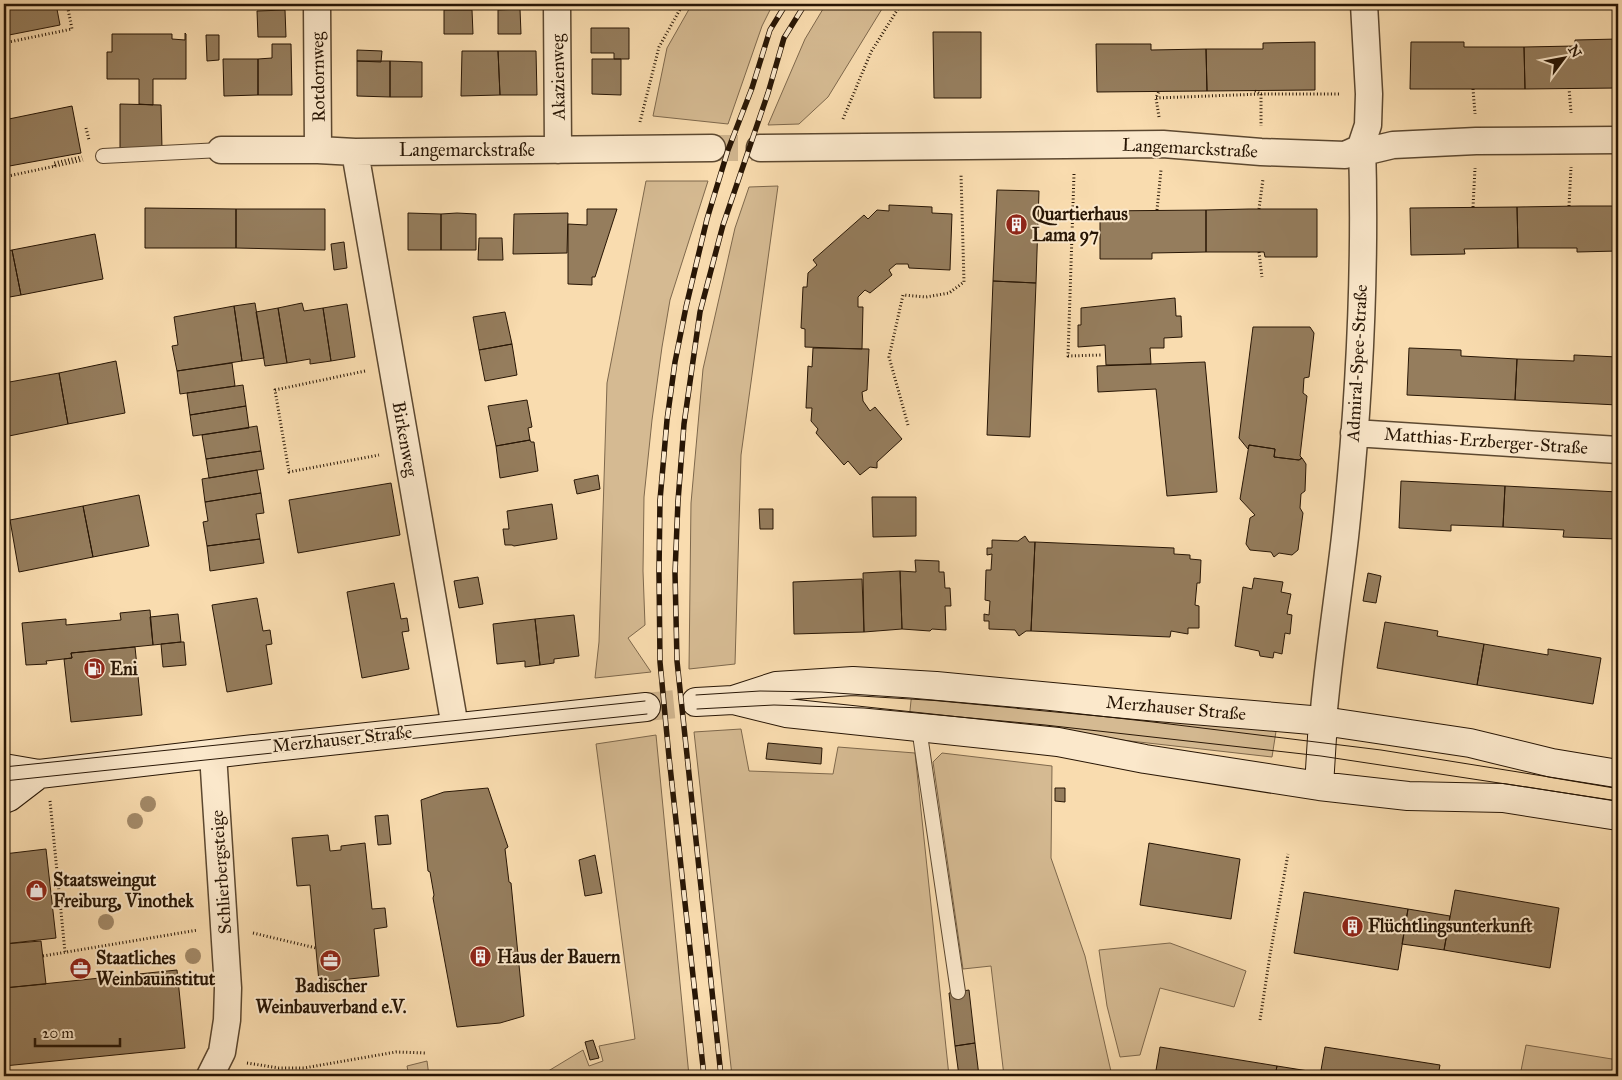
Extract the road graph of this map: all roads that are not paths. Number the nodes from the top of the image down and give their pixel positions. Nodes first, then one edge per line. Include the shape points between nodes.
1 (316, 4) edge
2 (557, 4) edge
3 (1364, 4) edge
4 (1618, 140) edge
5 (712, 148) tunnel mouth
6 (760, 148) tunnel mouth
7 (221, 150) joint
8 (318, 150) junction
9 (558, 150) junction
10 (1362, 150) junction
11 (355, 152) junction
12 (104, 156) road end
13 (1354, 433) junction
14 (1618, 450) edge
15 (733, 700) junction
16 (696, 702) tunnel mouth
17 (646, 707) tunnel mouth
18 (1323, 721) junction
19 (455, 727) junction
20 (919, 728) junction
21 (213, 754) junction
22 (1618, 774) edge
23 (15, 779) edge
24 (1319, 786) junction
25 (1618, 816) edge
26 (958, 992) dead end
27 (210, 1076) edge

1 - 8 street, Rotdornweg
2 - 9 street, Akazienweg
3 - 10 street, Admiral-Spee-Straße via 1369,94 1368,125
4 - 10 street, Langemarckstraße via 1476,141 1393,145
5 - 9 street, Langemarckstraße
6 - 10 street, Langemarckstraße via 1163,144 1345,155
7 - 8 street, Langemarckstraße
7 - 12 lane
8 - 11 street, Langemarckstraße
9 - 11 street, Langemarckstraße
10 - 13 street, Admiral-Spee-Straße via 1362,294
11 - 19 street, Birkenweg
13 - 14 street, Matthias-Erzberger-Straße
13 - 18 street, Admiral-Spee-Straße
15 - 16 main road, Merzhauser Straße
15 - 18 main road, Merzhauser Straße via 776,686 853,681
15 - 20 main road, Merzhauser Straße via 786,713
17 - 19 main road, Merzhauser Straße
18 - 22 main road, Merzhauser Straße via 1470,743 1552,763
18 - 24 main road
19 - 21 main road, Merzhauser Straße
20 - 24 main road, Merzhauser Straße via 1058,742 1145,760
20 - 26 lane
21 - 23 main road, Merzhauser Straße
21 - 27 street, Schlierbergsteige via 228,988 222,1052
24 - 25 main road, Merzhauser Straße via 1408,796 1503,798

